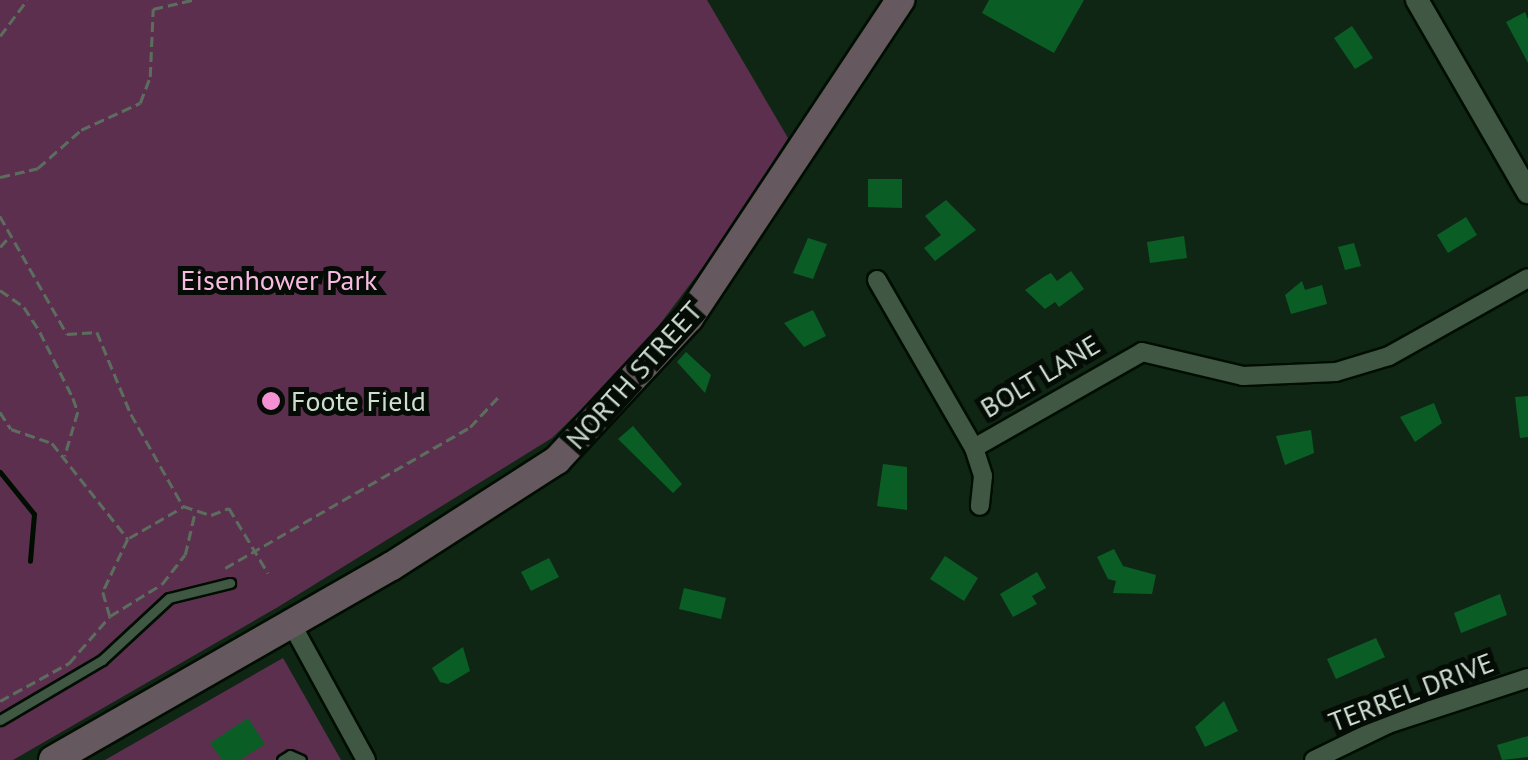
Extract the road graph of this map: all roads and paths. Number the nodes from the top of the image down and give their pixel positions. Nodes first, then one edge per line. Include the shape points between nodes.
1 (26, 0) edge
2 (192, 0) edge
3 (900, 0) edge
4 (1417, 0) edge
5 (0, 36) edge
6 (0, 177) edge
7 (1528, 192) edge
8 (0, 216) edge
9 (10, 237) junction
10 (0, 247) edge
11 (1528, 278) edge
12 (878, 280) dead end
13 (0, 290) edge
14 (501, 394) dead end
15 (0, 412) edge
16 (974, 448) junction
17 (64, 458) junction
18 (183, 506) junction
19 (980, 506) dead end
20 (196, 512) junction
21 (128, 539) junction
22 (254, 551) junction
23 (224, 568) dead end
24 (268, 573) dead end
25 (230, 582) dead end
26 (110, 616) junction
27 (291, 623) junction
28 (1528, 678) edge
29 (0, 701) edge
30 (0, 720) edge
31 (53, 760) edge
32 (282, 760) edge
33 (301, 760) edge
34 (366, 760) edge
35 (1314, 760) edge

1 - 5 path
2 - 6 path via 153,9 150,77 140,103 81,130 38,168
3 - 27 main road, NORTH STREET via 739,248 603,418 513,494
4 - 7 street
8 - 9 path
9 - 10 path
9 - 18 path via 67,334 97,332 131,414
11 - 16 street, BOLT LANE via 1390,356 1336,372 1243,376 1142,352
12 - 16 street
13 - 17 path via 24,307 40,332 78,412
14 - 22 path via 470,427
15 - 17 path via 11,429 52,442
16 - 19 street via 983,476
17 - 21 path
18 - 20 path
18 - 21 path
20 - 22 path via 229,508
20 - 26 path via 185,555 162,584
21 - 26 path via 104,592
22 - 23 path
22 - 24 path
25 - 30 lane via 169,598 102,660
26 - 29 path via 69,663
27 - 31 main road, NORTH STREET
27 - 34 street
28 - 35 street, TERREL DRIVE via 1388,724
32 - 33 lane

